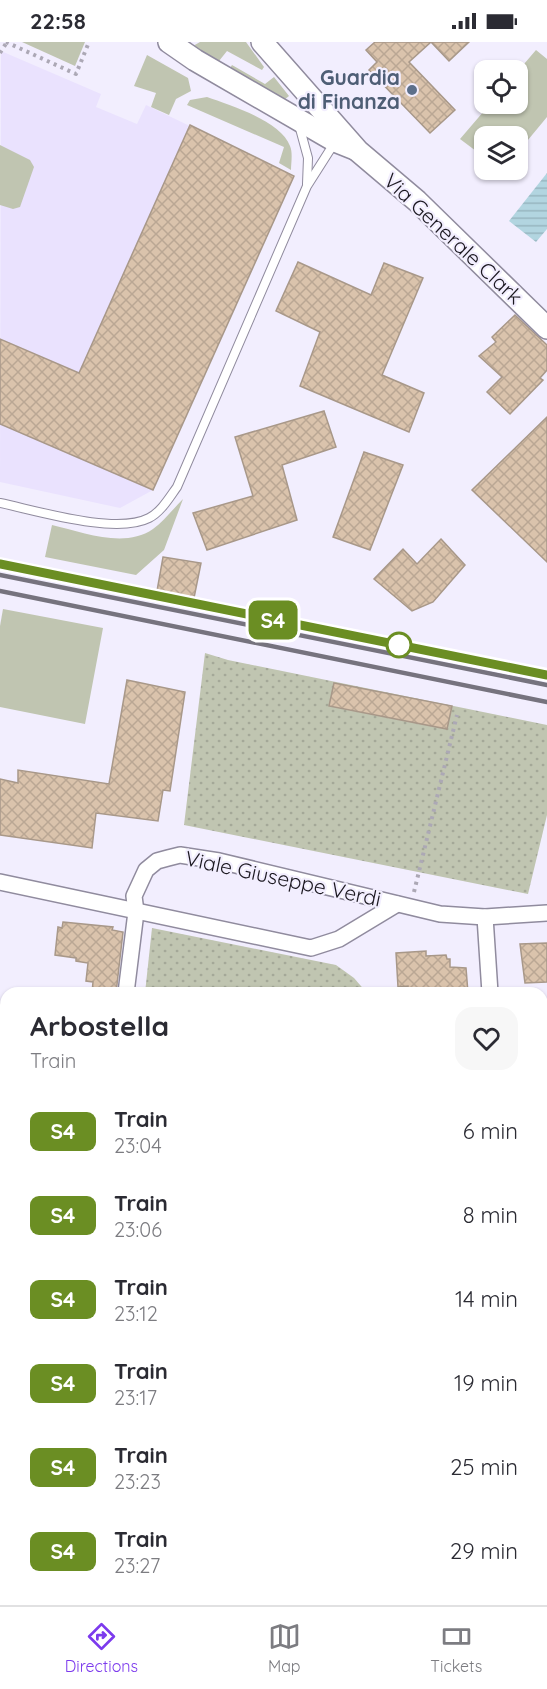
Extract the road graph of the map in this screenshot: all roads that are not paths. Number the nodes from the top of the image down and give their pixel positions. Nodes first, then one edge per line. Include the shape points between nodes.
1 (169, 42) edge
2 (262, 42) edge
3 (291, 115) junction
4 (336, 132) junction
5 (307, 186) junction
6 (547, 328) edge
7 (0, 503) edge
8 (0, 882) edge
9 (403, 905) junction
10 (136, 912) junction
11 (547, 913) edge
12 (485, 917) junction
13 (127, 987) edge
14 (490, 987) edge

1 - 3 main road, Via Generale Clark
2 - 4 main road, Via Generale Clark
3 - 4 main road, Via Generale Clark
3 - 5 lane via 299,125 306,149
4 - 5 lane
4 - 6 main road, Via Generale Clark via 417,201
5 - 7 lane via 177,487 164,505 135,524 111,525
8 - 10 street, Viale Giuseppe Verdi
9 - 10 street, Viale Giuseppe Verdi via 339,939 311,948
9 - 10 street, Viale Giuseppe Verdi via 180,855 157,861 146,870 134,896
9 - 12 street, Viale Giuseppe Verdi via 440,914
10 - 13 street
11 - 12 street, Viale Giuseppe Verdi
12 - 14 street

